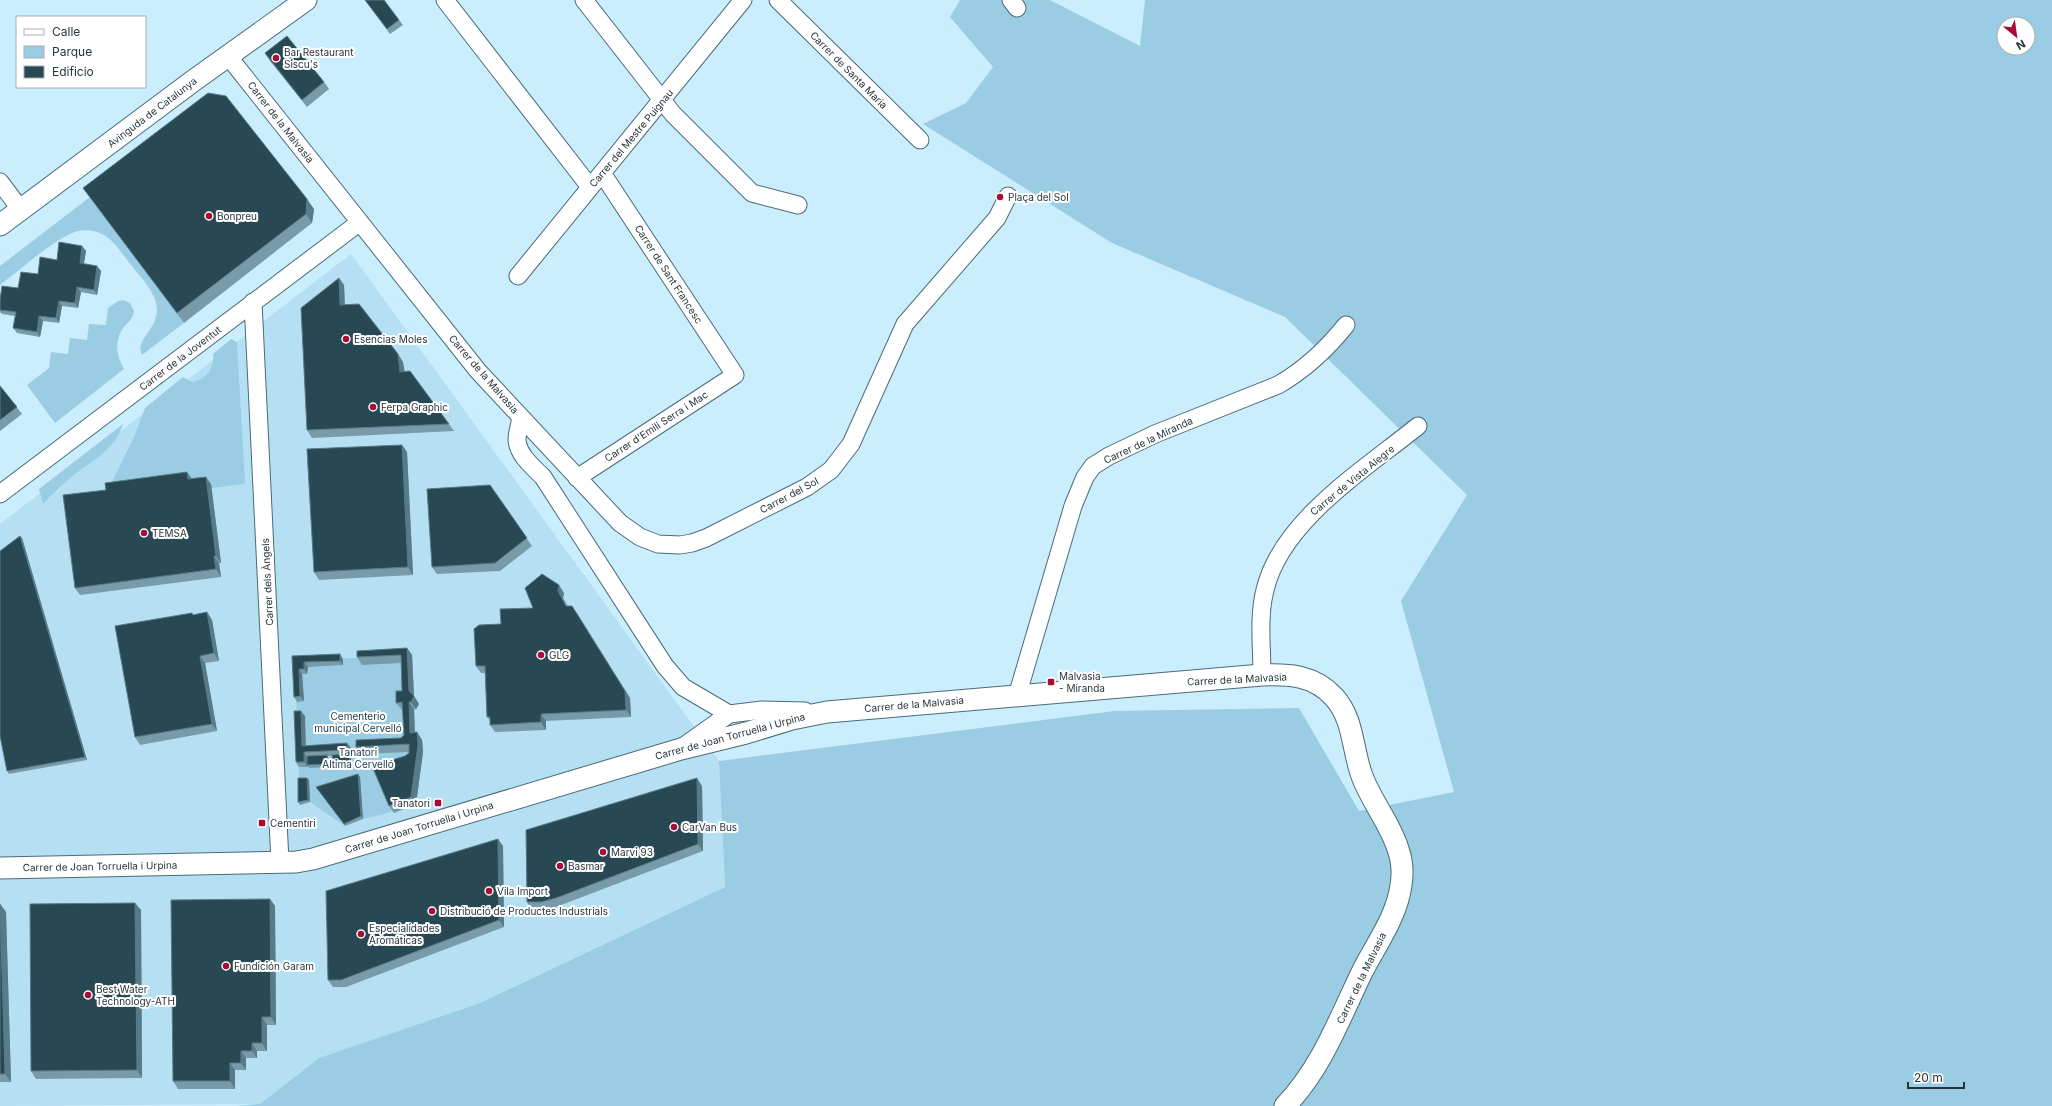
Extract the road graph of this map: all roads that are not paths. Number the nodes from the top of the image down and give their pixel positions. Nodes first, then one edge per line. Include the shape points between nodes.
1 (306, 0) edge
2 (445, 0) edge
3 (584, 0) edge
4 (743, 0) edge
5 (778, 0) edge
6 (228, 56) junction
7 (663, 101) junction
8 (920, 140) dead end
9 (602, 173) junction
10 (0, 182) edge
11 (590, 187) junction
12 (1008, 196) dead end
13 (798, 205) dead end
14 (21, 210) junction
15 (360, 222) junction
16 (0, 225) edge
17 (518, 276) dead end
18 (253, 302) junction
19 (1346, 325) dead end
20 (736, 375) joint
21 (521, 418) junction
22 (1418, 426) dead end
23 (577, 478) junction
24 (0, 494) edge
25 (1262, 675) junction
26 (1017, 696) junction
27 (828, 712) junction
28 (729, 714) junction
29 (681, 749) junction
30 (280, 862) junction
31 (0, 868) edge
32 (1285, 1106) edge

1 - 6 street, Avinguda de Catalunya
2 - 11 street
3 - 7 street
4 - 7 street, Carrer del Mestre Puignau
5 - 8 street, Carrer de Santa Maria
6 - 14 street, Avinguda de Catalunya
6 - 15 street, Carrer de la Malvasia
7 - 9 street, Carrer del Mestre Puignau
7 - 13 street via 752,192
9 - 11 street, Carrer del Mestre Puignau
9 - 20 street, Carrer de Sant Francesc
10 - 14 street
11 - 17 street, Carrer del Mestre Puignau
12 - 23 street, Carrer del Sol via 997,218 905,324 851,444 820,480 706,538 670,546 649,542 632,533
14 - 16 street, Avinguda de Catalunya
15 - 18 street, Carrer de la Joventut
15 - 21 street, Carrer de la Malvasia via 478,371
18 - 24 street, Carrer de la Joventut
18 - 30 street, Carrer dels Àngels
19 - 26 street, Carrer de la Miranda via 1314,361 1296,375 1278,385 1155,434 1094,466 1085,477 1073,506
20 - 23 street, Carrer d'Emili Serra i Mac
21 - 23 street, Carrer del Sol
21 - 28 street, Carrer de la Malvasia via 517,440 520,450 543,477 665,666 683,687
22 - 25 street, Carrer de Vista Alegre via 1325,500 1287,540 1269,574 1264,591
25 - 26 street, Carrer de la Malvasia
25 - 32 street, Carrer de la Malvasia via 1296,676 1312,681 1334,697 1350,725 1362,776 1398,849 1402,872 1402,885 1394,911 1336,1029 1304,1084
26 - 27 street, Carrer de la Malvasia
27 - 28 street, Carrer de la Malvasia via 762,710
27 - 29 street, Carrer de Joan Torruella i Urpina
28 - 29 street, Carrer de la Malvasia
29 - 30 street, Carrer de Joan Torruella i Urpina via 313,859
30 - 31 street, Carrer de Joan Torruella i Urpina

